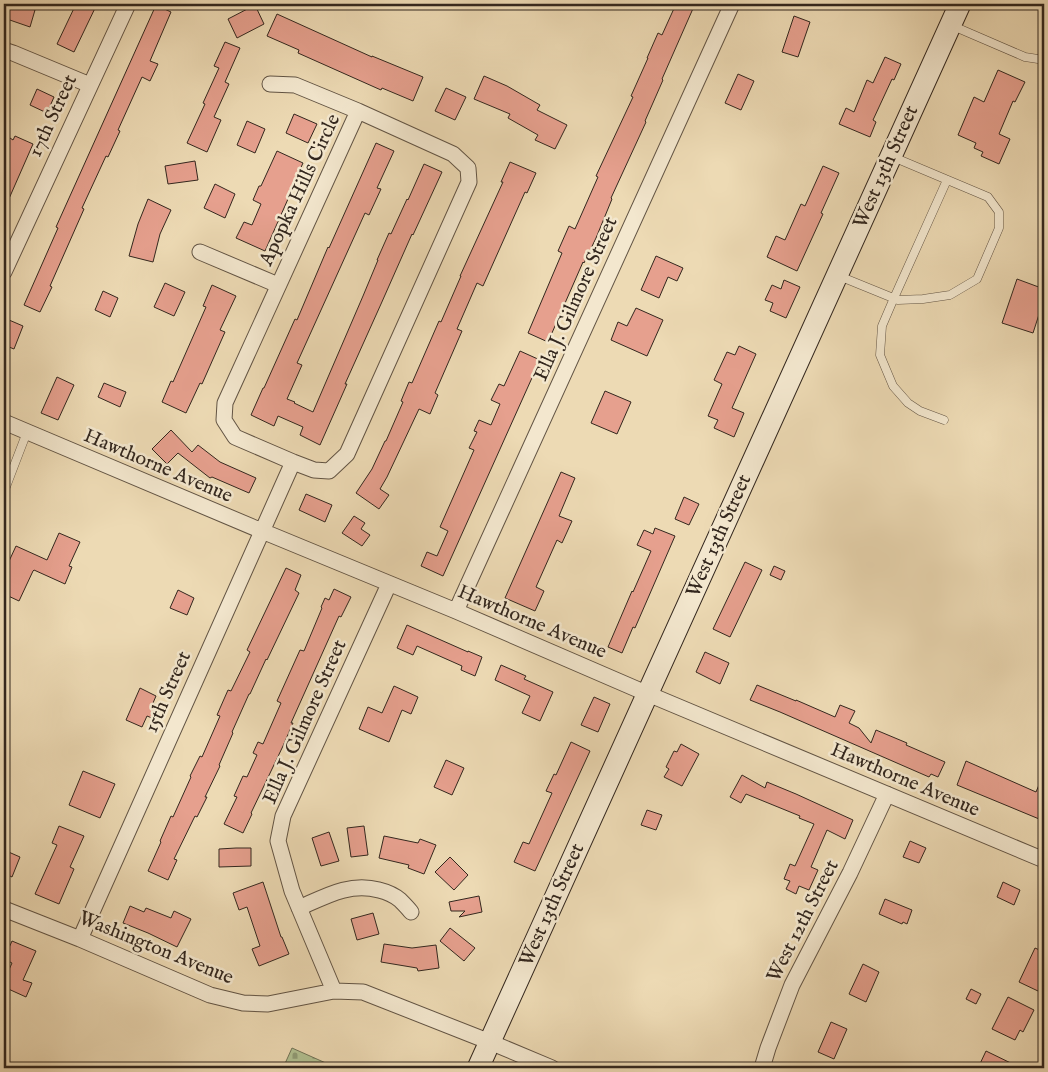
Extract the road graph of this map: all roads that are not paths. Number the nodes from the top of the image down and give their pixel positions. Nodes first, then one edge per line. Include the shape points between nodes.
1 (128, 4) edge
2 (732, 4) edge
3 (960, 4) edge
4 (951, 25) junction
5 (4, 50) edge
6 (1044, 56) edge
7 (270, 84) dead end
8 (90, 85) junction
9 (358, 111) junction
10 (891, 156) junction
11 (947, 180) junction
12 (200, 252) dead end
13 (4, 272) edge
14 (837, 276) junction
15 (278, 285) junction
16 (894, 298) junction
17 (944, 420) dead end
18 (4, 422) edge
19 (27, 432) junction
20 (293, 462) junction
21 (4, 492) edge
22 (262, 531) junction
23 (390, 584) junction
24 (456, 611) junction
25 (648, 694) junction
26 (887, 794) junction
27 (1044, 860) edge
28 (4, 908) edge
29 (300, 908) junction
30 (411, 912) dead end
31 (80, 939) junction
32 (334, 991) junction
33 (490, 1042) junction
34 (478, 1068) edge
35 (552, 1068) edge
36 (762, 1068) edge

1 - 8 street, 17th Street
2 - 24 street, Ella J. Gilmore Street
3 - 4 street, West 13th Street
4 - 6 lane via 1025,56 1038,59
4 - 10 street, West 13th Street
5 - 8 street
7 - 9 street via 295,85
8 - 13 street, 17th Street
9 - 15 street, Apopka Hills Circle
9 - 20 street, Apopka Hills Circle via 453,154 468,168 469,182 347,454 329,471 314,470
10 - 11 lane
10 - 14 street, West 13th Street
11 - 16 lane
11 - 16 lane via 988,197 999,212 999,228 977,279 950,295 923,299
12 - 15 street
14 - 16 lane
14 - 25 street, West 13th Street
15 - 20 street, Apopka Hills Circle via 225,402 224,420 236,437
16 - 17 lane via 882,326 880,355 893,386 908,403
18 - 19 street, Hawthorne Avenue
19 - 21 lane
19 - 22 street, Hawthorne Avenue
20 - 22 street, 15th Street
22 - 23 street, Hawthorne Avenue
22 - 31 street, 15th Street
23 - 24 street, Hawthorne Avenue
23 - 29 street, Ella J. Gilmore Street via 283,816 278,841
24 - 25 street, Hawthorne Avenue
25 - 26 street, Hawthorne Avenue
25 - 33 street, West 13th Street
26 - 27 street, Hawthorne Avenue
26 - 36 street, West 12th Street via 792,985
28 - 31 street, Washington Avenue
29 - 30 street via 343,890 359,887 387,892
29 - 32 street, Ella J. Gilmore Street
31 - 32 street, Washington Avenue via 210,995 243,1003 268,1004
32 - 33 street, Washington Avenue via 363,992
33 - 34 street, West 13th Street
33 - 35 street, Washington Avenue

